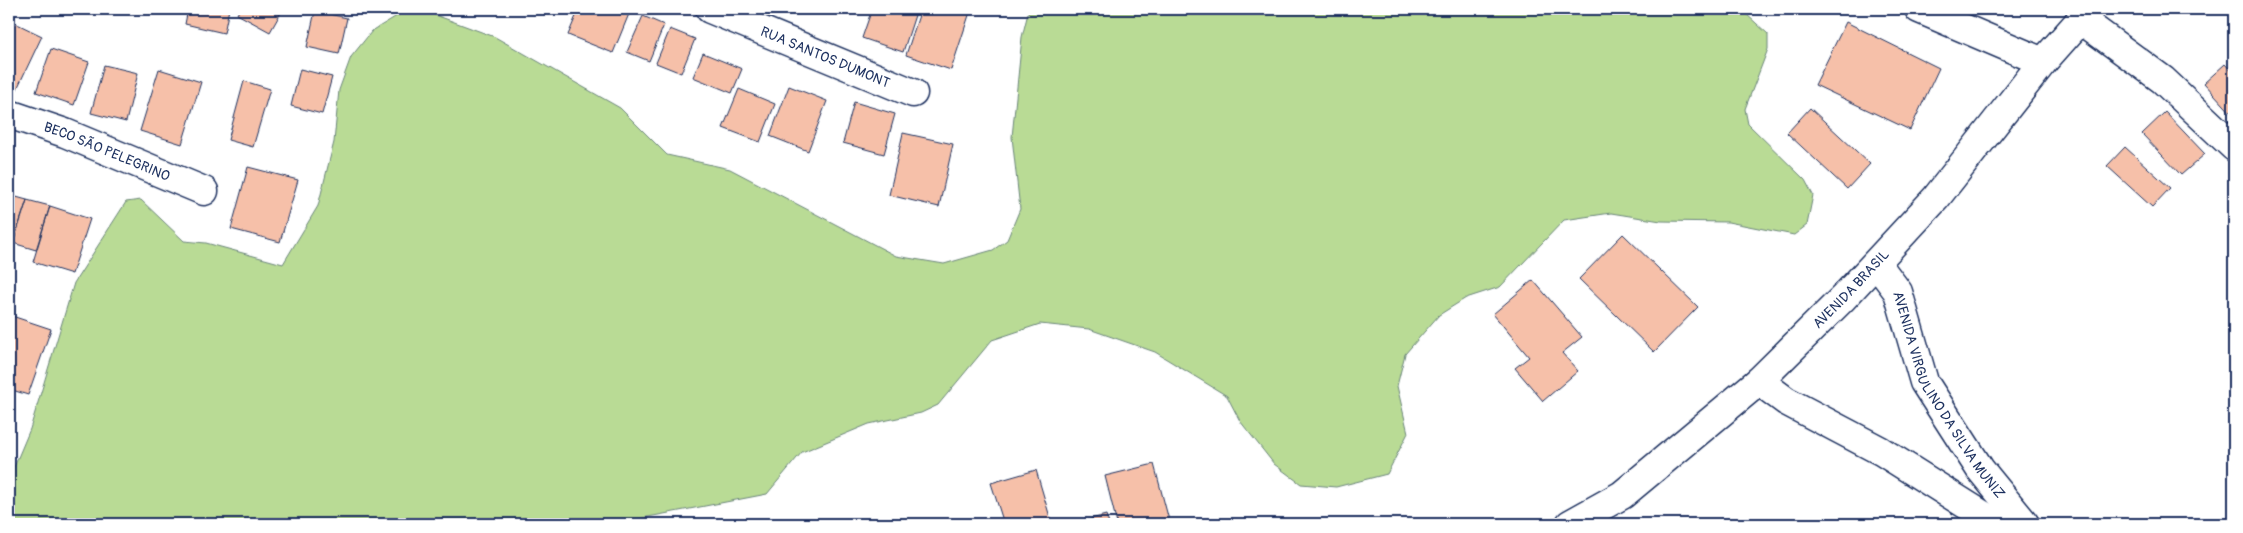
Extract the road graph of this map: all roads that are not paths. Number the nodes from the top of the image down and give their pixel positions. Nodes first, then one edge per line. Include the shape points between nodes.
1 (710, 9) edge
2 (1919, 9) edge
3 (2085, 14) edge
4 (2043, 62) junction
5 (913, 93) dead end
6 (9, 114) edge
7 (2234, 147) edge
8 (204, 191) dead end
9 (1877, 264) junction
10 (1759, 381) junction
11 (1570, 524) edge
12 (1997, 524) edge
13 (2025, 524) edge

1 - 5 street, RUA SANTOS DUMONT
2 - 4 street
3 - 4 street, AVENIDA BRASIL
3 - 7 street via 2163,80
4 - 9 street, AVENIDA BRASIL via 1936,198
6 - 8 street, BECO SÃO PELEGRINO via 65,133
9 - 10 street, AVENIDA BRASIL
9 - 13 street, AVENIDA VIRGULINO DA SILVA MUNIZ via 1898,292 1924,382 1980,469
10 - 11 street, AVENIDA BRASIL via 1622,495
10 - 12 street, AVENIDA VIRGULINO DA SILVA MUNIZ via 1786,401 1882,451

